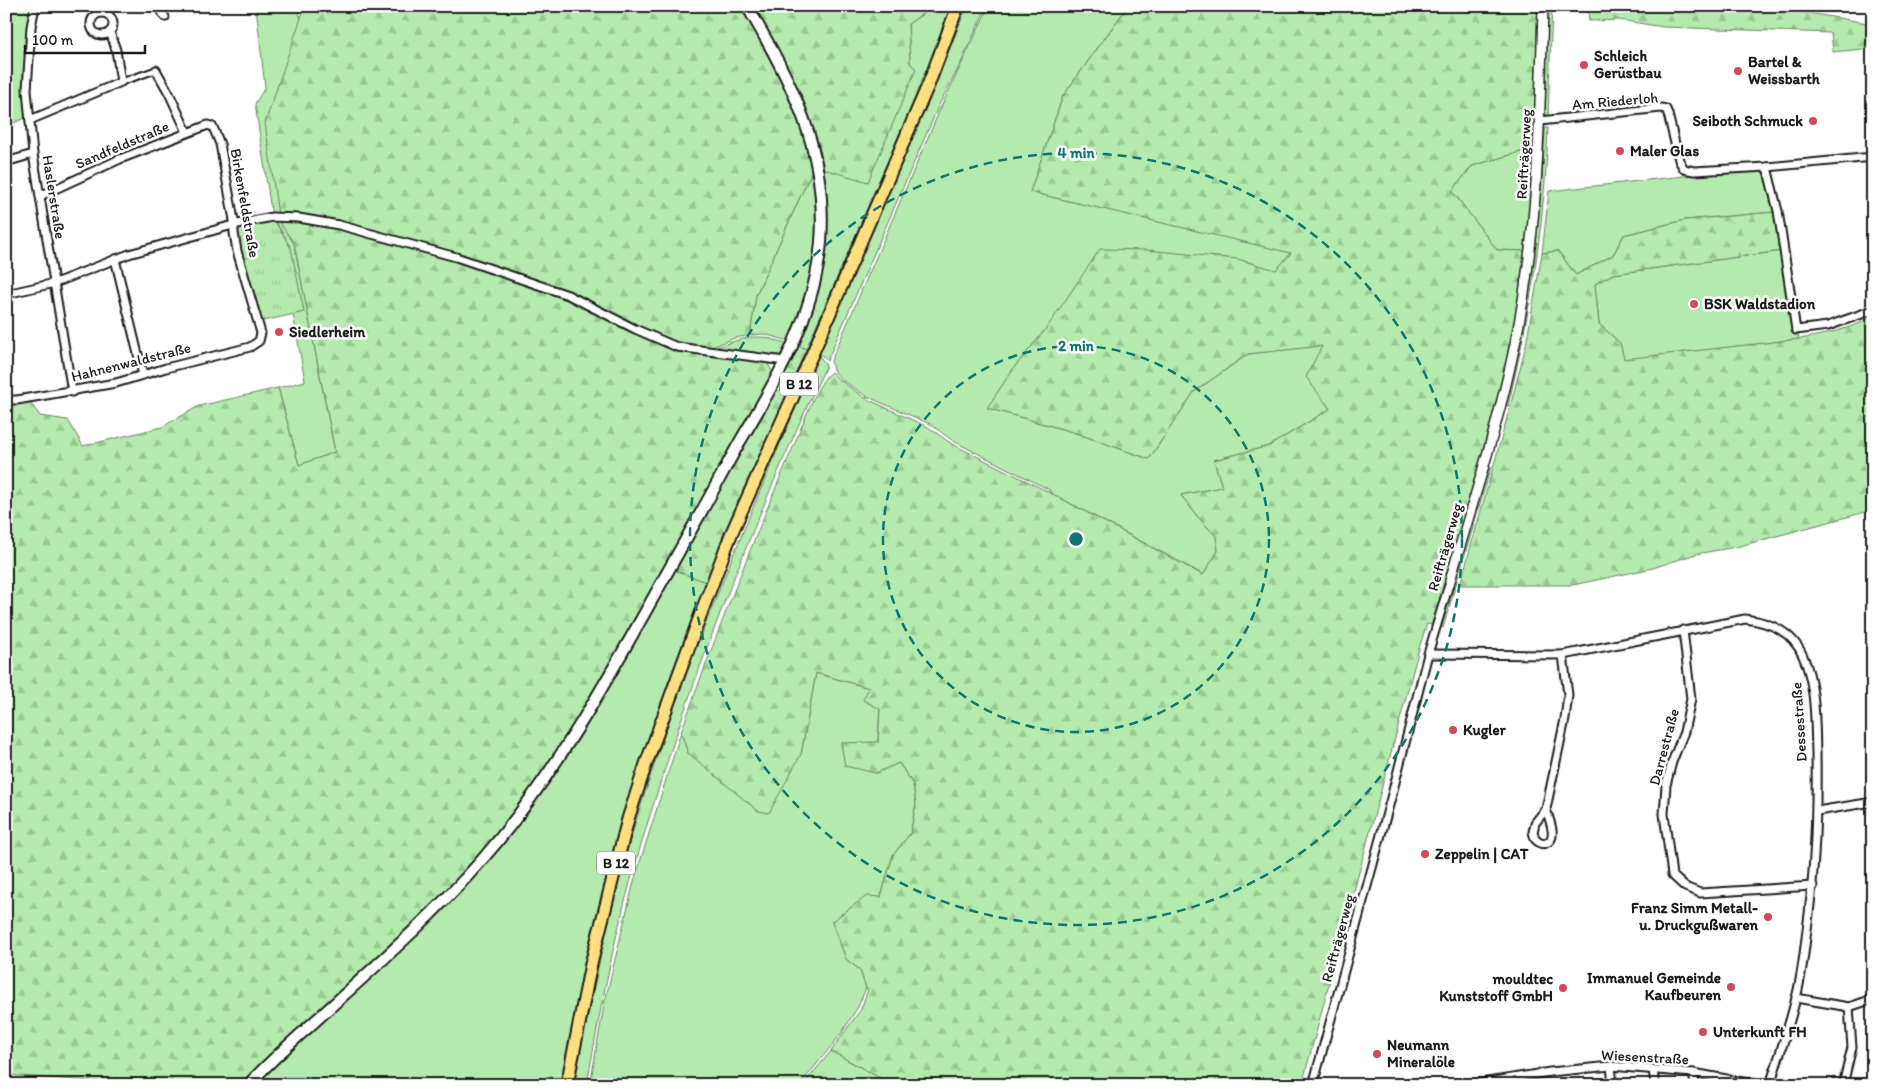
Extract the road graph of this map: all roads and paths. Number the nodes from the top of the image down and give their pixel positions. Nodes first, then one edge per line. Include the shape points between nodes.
1 (35, 6) edge
2 (158, 6) edge
3 (747, 6) edge
4 (958, 6) edge
5 (1543, 6) edge
6 (165, 17) dead end
7 (110, 32) dead end
8 (156, 70) joint
9 (121, 82) junction
10 (30, 120) junction
11 (1540, 121) junction
12 (187, 132) junction
13 (33, 154) junction
14 (1873, 158) edge
15 (6, 162) edge
16 (1767, 167) junction
17 (40, 196) junction
18 (233, 225) junction
19 (115, 259) junction
20 (55, 283) junction
21 (6, 294) edge
22 (1873, 310) edge
23 (259, 341) joint
24 (785, 361) junction
25 (143, 374) junction
26 (72, 392) junction
27 (6, 400) edge
28 (1450, 581) joint
29 (1683, 630) junction
30 (1428, 654) junction
31 (1563, 655) junction
32 (1873, 802) edge
33 (1546, 808) dead end
34 (1817, 811) junction
35 (1813, 886) junction
36 (1796, 998) junction
37 (1873, 999) edge
38 (1848, 1006) junction
39 (1611, 1066) junction
40 (1653, 1070) junction
41 (1693, 1073) junction
42 (1736, 1082) edge
43 (248, 1085) edge
44 (567, 1085) edge
45 (1313, 1085) edge
46 (1469, 1085) edge
47 (1613, 1085) edge
48 (1655, 1085) edge
49 (1695, 1085) edge
50 (1760, 1085) edge
51 (1770, 1085) edge
52 (1843, 1085) edge

1 - 10 street, Haslerstraße via 27,90
2 - 6 street
3 - 24 main road via 789,81 805,118 820,187 821,242 816,276 804,318
4 - 44 highway, B 12 via 929,83 732,532 646,764 628,819 591,964
5 - 11 street, Reifträgerweg
7 - 9 street
8 - 9 street
8 - 12 street
9 - 10 street
10 - 13 street, Haslerstraße
11 - 16 street, Am Riederloh via 1666,109 1684,169
11 - 28 street, Reifträgerweg via 1534,221 1515,344
12 - 17 street, Sandfeldstraße
12 - 18 street, Birkenfeldstraße via 208,125 213,127 220,144
13 - 15 street
13 - 17 street, Haslerstraße
14 - 16 street, Am Riederloh
16 - 22 street via 1778,211 1796,330 1828,326
17 - 20 street, Haslerstraße
18 - 19 street
18 - 23 street, Birkenfeldstraße via 237,252 261,333
18 - 24 street via 272,217 299,218 347,227 456,257 568,296 677,347
19 - 20 street
19 - 25 street
20 - 21 street
20 - 26 street, Haslerstraße
23 - 25 street, Hahnenwaldstraße via 250,347
24 - 43 main road via 585,717 524,810 454,891
25 - 26 street, Hahnenwaldstraße
26 - 27 street, Hahnenwaldstraße
28 - 30 street, Reifträgerweg
29 - 31 street, Dessestraße
29 - 34 street, Dessestraße via 1745,619 1762,621 1774,625 1789,637 1802,654 1811,678
29 - 35 street, Darrestraße via 1691,699 1684,732 1668,777 1664,814 1672,875 1684,887 1700,893
30 - 31 street, Dessestraße
30 - 45 street, Reifträgerweg
31 - 33 street via 1568,695
32 - 34 street
34 - 35 street, Dessestraße
35 - 36 street, Dessestraße
36 - 38 street
36 - 51 street, Dessestraße
37 - 38 street
38 - 52 street via 1852,1048
39 - 40 street, Wiesenstraße
39 - 46 street, Wiesenstraße
39 - 47 street
40 - 41 street, Wiesenstraße
40 - 48 street
41 - 42 street, Wiesenstraße
41 - 49 street
42 - 50 street, Wiesenstraße

